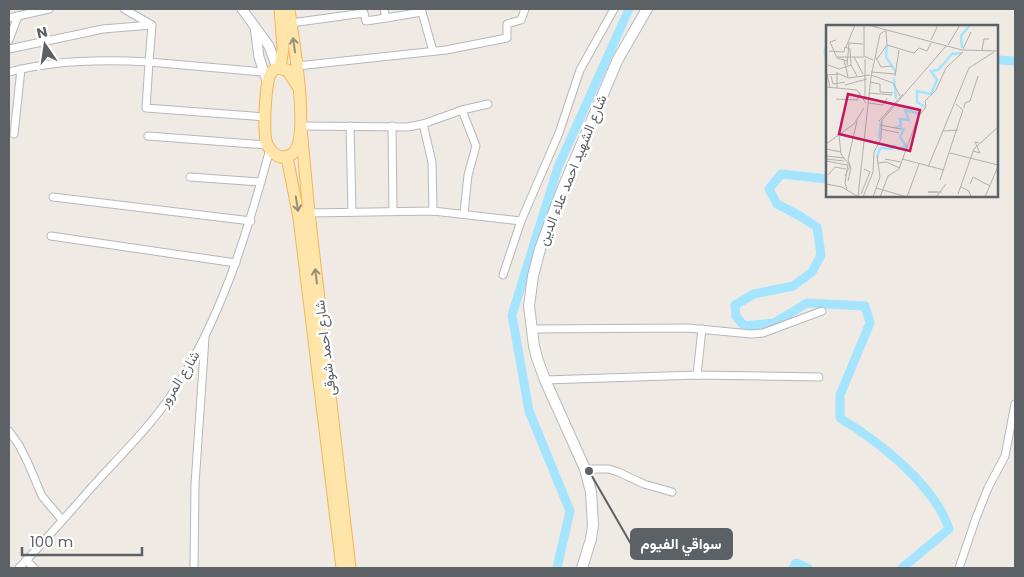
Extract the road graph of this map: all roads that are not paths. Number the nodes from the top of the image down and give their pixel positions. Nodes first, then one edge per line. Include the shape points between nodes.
1 (10, 9) edge
2 (49, 9) edge
3 (124, 9) edge
4 (242, 9) edge
5 (280, 9) edge
6 (289, 9) edge
7 (384, 9) edge
8 (525, 9) edge
9 (614, 9) edge
10 (647, 9) edge
11 (364, 11) edge
12 (421, 11) edge
13 (13, 17) edge
14 (386, 18) junction
15 (291, 23) junction
16 (152, 25) junction
17 (255, 27) junction
18 (9, 40) edge
19 (9, 49) edge
20 (433, 51) junction
21 (149, 62) junction
22 (297, 66) junction
23 (278, 68) junction
24 (21, 69) junction
25 (9, 72) edge
26 (263, 72) junction
27 (268, 84) junction
28 (299, 88) junction
29 (488, 104) dead end
30 (9, 105) edge
31 (17, 106) junction
32 (462, 110) junction
33 (265, 117) junction
34 (424, 124) junction
35 (350, 126) junction
36 (392, 126) junction
37 (301, 127) junction
38 (14, 134) dead end
39 (148, 136) dead end
40 (269, 147) junction
41 (287, 156) junction
42 (190, 177) dead end
43 (261, 182) junction
44 (53, 197) dead end
45 (393, 211) junction
46 (433, 211) junction
47 (352, 212) junction
48 (309, 213) junction
49 (464, 213) junction
50 (250, 221) junction
51 (520, 221) junction
52 (51, 236) dead end
53 (236, 263) junction
54 (503, 275) dead end
55 (822, 311) dead end
56 (531, 329) junction
57 (702, 329) junction
58 (206, 335) junction
59 (698, 375) junction
60 (819, 377) dead end
61 (545, 380) junction
62 (1015, 404) edge
63 (9, 431) edge
64 (585, 468) junction
65 (672, 492) dead end
66 (62, 520) junction
67 (23, 564) edge
68 (34, 568) edge
69 (194, 568) edge
70 (342, 568) edge
71 (350, 568) edge
72 (582, 568) edge
73 (959, 568) edge

1 - 13 street
2 - 13 street
3 - 16 street
4 - 17 street
5 - 23 main road via 283,48
6 - 15 main road, شارع احمد شوقى
7 - 14 street
8 - 20 street via 521,20 507,24 507,38
9 - 51 street via 584,60 559,133
10 - 56 main road, شارع الشهيد احمد علاء الدين via 618,59 540,249 529,306
11 - 14 street via 366,21
11 - 15 street
12 - 14 street
12 - 20 street
13 - 18 street
22 -> 15 main road, شارع احمد شوقى
16 - 19 street via 103,29
16 - 21 street
17 - 23 street via 269,46
17 - 26 street
20 - 22 street
21 - 24 street via 68,62
21 - 26 street
21 - 33 street via 146,108
22 - 28 main road, شارع احمد شوقى
23 - 27 main road via 270,73
23 - 28 main road via 290,72
24 - 25 street
24 - 31 street
26 - 27 street
27 - 33 main road
28 - 37 main road, شارع احمد شوقى
29 - 32 street
30 - 31 street
31 - 38 street
32 - 34 street
32 - 49 street via 476,146 468,175
33 - 40 main road
34 - 36 street
34 - 46 street via 432,162
35 - 36 street
35 - 37 street
35 - 47 street
36 - 45 street
37 - 41 main road via 295,151
37 - 48 main road, شارع احمد شوقى
39 - 40 street
40 - 41 main road via 276,155
40 - 43 street, شارع المرور
41 -> 70 main road, شارع احمد شوقى via 299,218
42 - 43 street
43 - 50 street, شارع المرور
44 - 50 street
45 - 46 street
45 - 47 street
46 - 49 street
47 - 48 street
71 -> 48 main road, شارع احمد شوقى
49 - 51 street
50 - 53 street, شارع المرور
51 - 54 street
52 - 53 street
53 - 58 street, شارع المرور
55 - 57 street via 763,333
56 - 57 street
56 - 61 main road, شارع الشهيد احمد علاء الدين
57 - 59 street
58 - 66 street, شارع المرور via 161,409
58 - 69 street via 195,484
59 - 60 street
59 - 61 street
61 - 64 main road, شارع الشهيد احمد علاء الدين
62 - 73 street via 1005,456 988,488
63 - 66 street via 42,496
64 - 65 street via 609,469
64 - 72 main road, شارع الشهيد احمد علاء الدين via 592,492 593,516 591,539
66 - 67 street, شارع المرور
67 - 68 street

